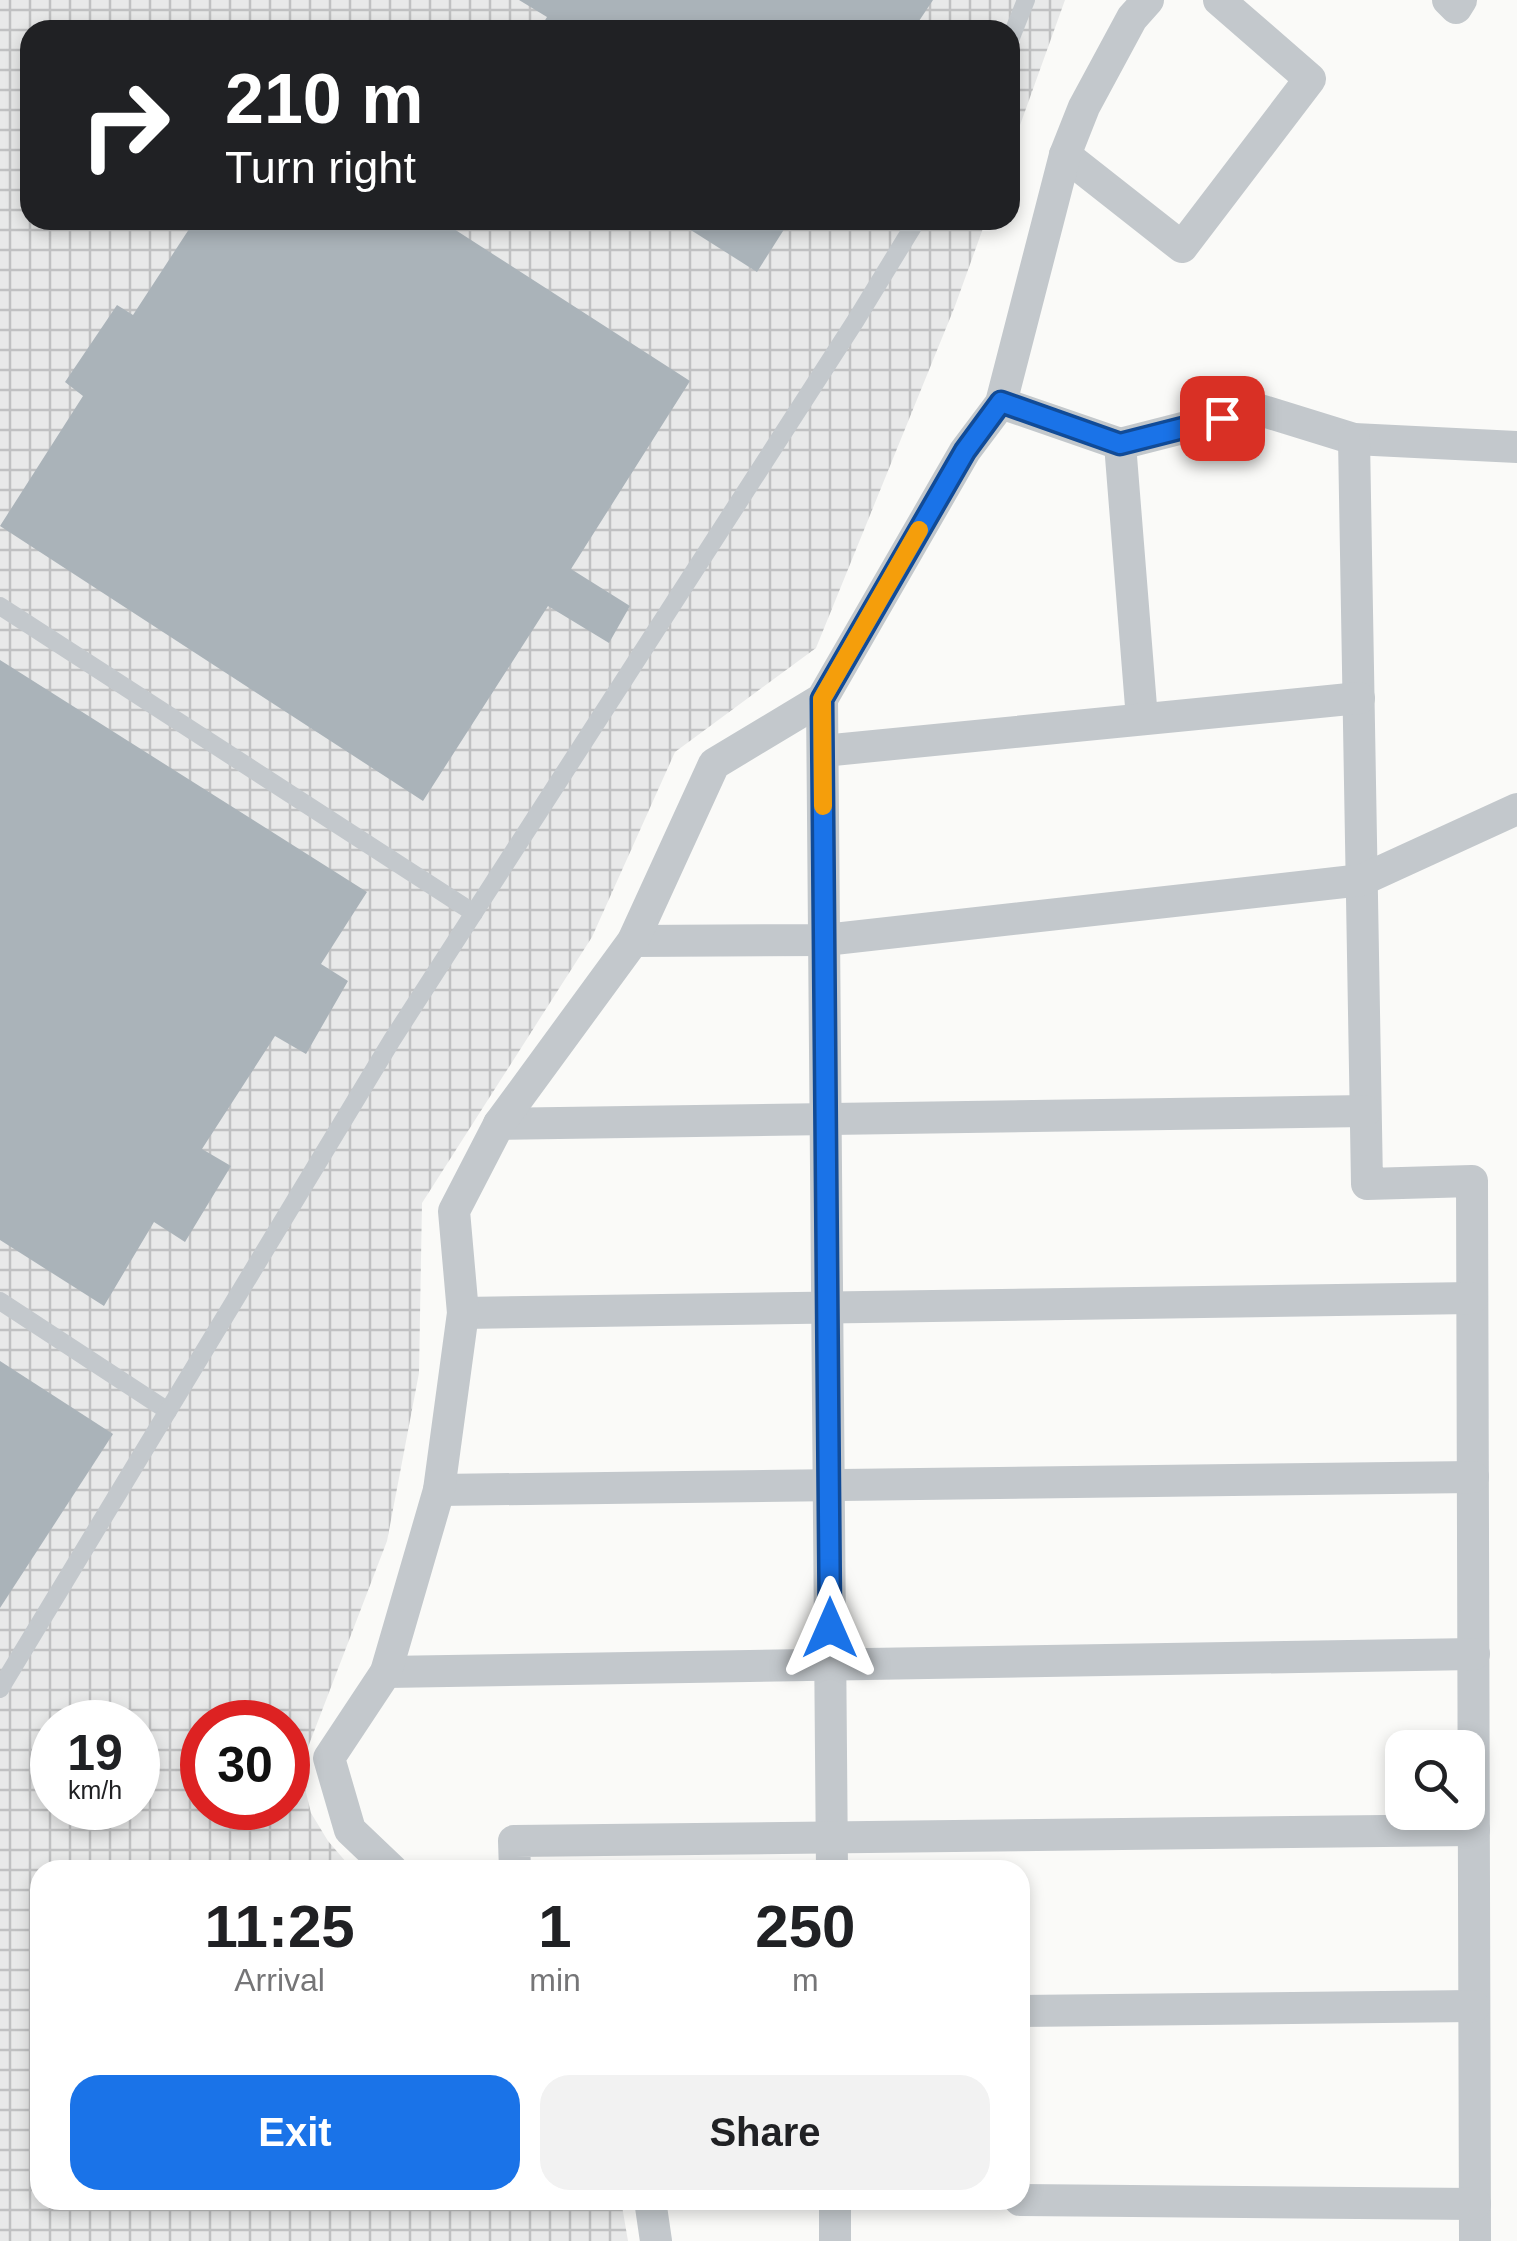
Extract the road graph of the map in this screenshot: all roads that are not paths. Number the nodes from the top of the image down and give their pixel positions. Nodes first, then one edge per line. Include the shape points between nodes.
1 (1148, 0) edge
2 (1219, 0) edge
3 (1448, 0) edge
4 (1461, 0) edge
5 (1064, 155) junction
6 (911, 230) edge
7 (1001, 402) junction
8 (1354, 439) junction
9 (1120, 444) junction
10 (1517, 447) edge
11 (0, 606) edge
12 (1359, 698) junction
13 (822, 699) junction
14 (1142, 719) junction
15 (823, 750) junction
16 (1517, 809) edge
17 (1362, 880) junction
18 (474, 912) junction
19 (824, 940) junction
20 (632, 942) junction
21 (1365, 1111) junction
22 (826, 1119) junction
23 (499, 1124) junction
24 (1472, 1298) junction
25 (0, 1300) edge
26 (828, 1308) junction
27 (463, 1313) junction
28 (168, 1411) junction
29 (1473, 1477) junction
30 (829, 1485) junction
31 (439, 1490) junction
32 (1474, 1654) junction
33 (830, 1664) junction
34 (386, 1672) junction
35 (0, 1688) edge
36 (1474, 1730) edge
37 (1474, 1830) joint
38 (832, 1854) edge
39 (382, 1860) edge
40 (515, 1860) edge
41 (1474, 2006) junction
42 (1030, 2010) edge
43 (1030, 2200) edge
44 (1475, 2204) junction
45 (651, 2210) edge
46 (834, 2210) edge
47 (656, 2241) edge
48 (835, 2241) edge
49 (1475, 2241) edge

1 - 5 street via 1132,18
2 - 5 street via 1310,79 1182,247
3 - 4 street via 1456,8
5 - 7 street
6 - 18 lane
7 - 9 street
7 - 13 street via 965,451
8 - 9 street via 1257,409
8 - 10 street
8 - 12 street
9 - 14 street
11 - 18 lane
12 - 14 street
12 - 17 street
13 - 15 street
13 - 20 street via 714,764
14 - 15 street
15 - 19 street
16 - 17 street
17 - 19 street
17 - 21 street
18 - 28 lane
19 - 20 street
19 - 22 street
20 - 23 street
21 - 22 street
21 - 24 street via 1366,1184 1472,1182
22 - 23 street
22 - 26 street
23 - 27 street via 454,1210
24 - 26 street
24 - 29 street
25 - 28 lane
26 - 27 street
26 - 30 street
27 - 31 street
28 - 35 lane
29 - 30 street
29 - 32 street
30 - 31 street
30 - 33 street
31 - 34 street
32 - 33 street
32 - 36 street
33 - 34 street
33 - 38 street
34 - 39 street via 330,1758 350,1830
37 - 38 street
37 - 41 street
38 - 40 street via 514,1841
41 - 42 street
41 - 44 street
43 - 44 street
44 - 49 street
45 - 47 street
46 - 48 street

